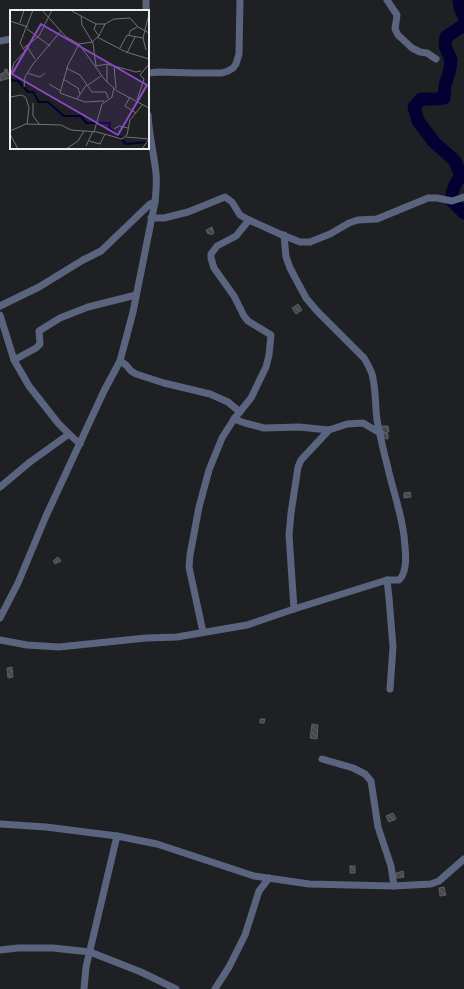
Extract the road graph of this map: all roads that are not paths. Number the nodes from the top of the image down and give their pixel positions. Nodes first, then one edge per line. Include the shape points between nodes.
1 (240, 0) edge
2 (387, 0) edge
3 (10, 39) edge
4 (0, 41) edge
5 (436, 59) dead end
6 (149, 73) edge
7 (149, 132) edge
8 (464, 197) edge
9 (155, 202) junction
10 (151, 218) junction
11 (249, 220) junction
12 (284, 235) junction
13 (136, 295) junction
14 (0, 306) edge
15 (0, 315) edge
16 (14, 360) junction
17 (120, 361) junction
18 (240, 412) junction
19 (234, 419) junction
20 (329, 430) junction
21 (380, 433) junction
22 (69, 434) junction
23 (80, 444) junction
24 (0, 487) edge
25 (387, 580) junction
26 (294, 609) junction
27 (0, 618) edge
28 (203, 632) junction
29 (0, 640) edge
30 (390, 689) dead end
31 (322, 759) dead end
32 (0, 824) edge
33 (116, 836) junction
34 (464, 859) edge
35 (269, 878) junction
36 (394, 886) junction
37 (0, 950) edge
38 (90, 952) junction
39 (84, 989) edge
40 (176, 989) edge
41 (215, 989) edge

1 - 6 street via 238,54 233,68 222,73
2 - 5 street via 397,15 395,29 398,35 412,48
3 - 4 street
7 - 9 street via 156,172
8 - 12 street via 452,201 428,198 377,219 348,222 330,234 310,242 300,242
9 - 10 street
9 - 14 street via 101,251
10 - 11 street via 164,218 188,212 225,197 232,202 240,215
10 - 13 street
11 - 12 street
11 - 18 street via 236,236 217,246 211,254 214,268 234,296 244,316 271,335 266,367 251,398
12 - 21 street via 286,258 306,298 364,358 369,367
13 - 16 street via 88,307 60,318 40,331 40,344 36,348
13 - 17 street
15 - 16 street
16 - 22 street via 29,386
17 - 18 street via 131,372 210,394 228,402
17 - 23 street
18 - 19 street
19 - 20 street via 264,428 299,427
19 - 28 street via 222,438 209,470 190,555
20 - 21 street via 347,424 363,423
20 - 26 street via 301,460 298,467 289,535
21 - 25 street via 397,500 405,552 403,577 399,580
22 - 23 street
22 - 24 street
23 - 27 street
25 - 26 street
25 - 30 street via 393,647
26 - 28 street via 247,625
28 - 29 street via 177,637 59,647
31 - 36 street via 353,768 365,774 371,781 378,826 391,866
32 - 33 street
33 - 35 street via 158,844 230,869
33 - 38 street
34 - 36 street via 439,881
35 - 36 street via 309,884
35 - 41 street via 259,891 245,935
37 - 38 street via 53,948
38 - 39 street
38 - 40 street

